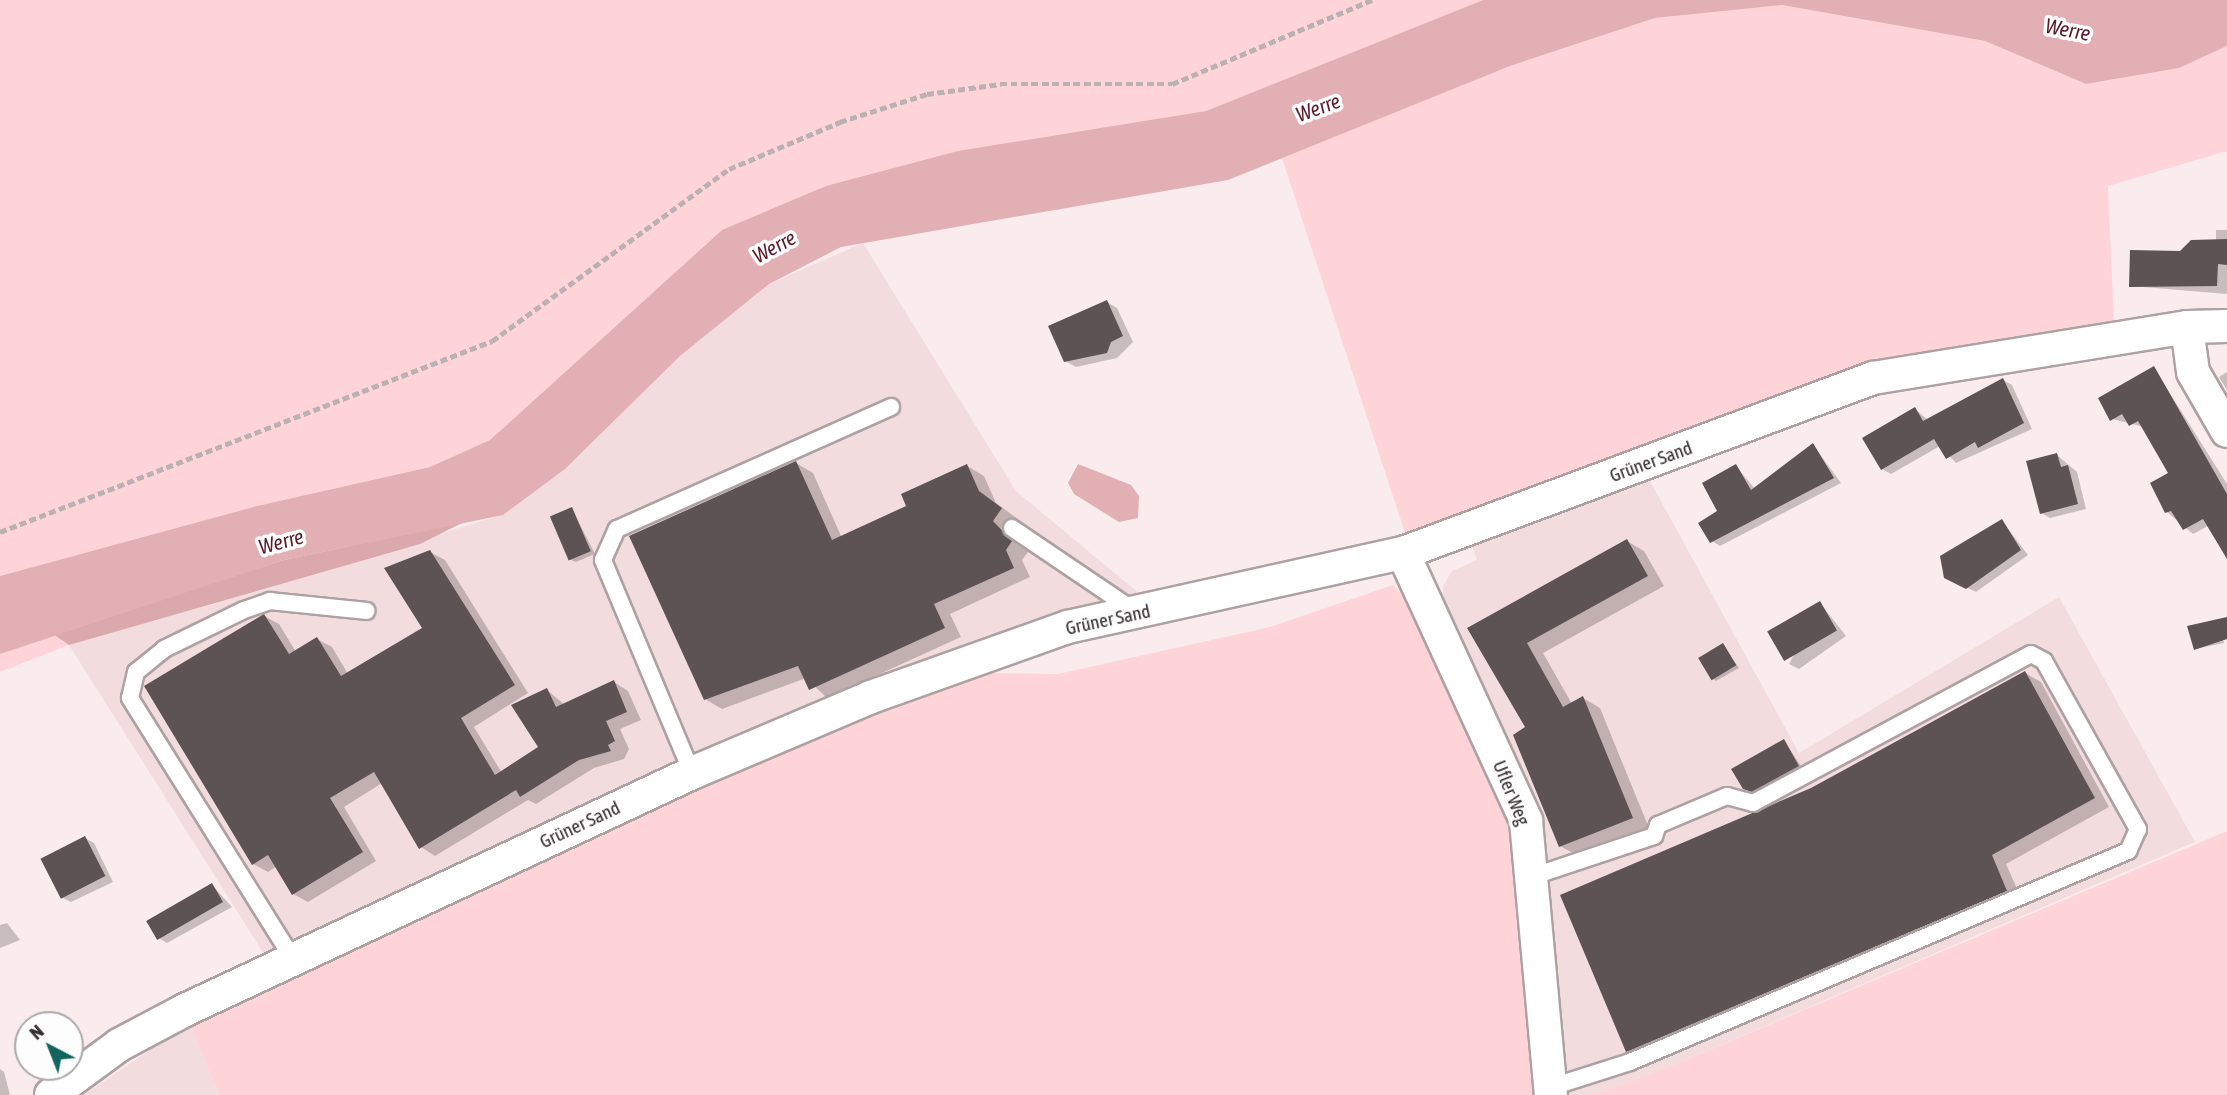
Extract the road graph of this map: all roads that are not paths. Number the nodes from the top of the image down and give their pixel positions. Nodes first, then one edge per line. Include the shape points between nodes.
1 (2227, 326) edge
2 (2186, 327) junction
3 (891, 407) dead end
4 (2227, 431) edge
5 (1012, 528) dead end
6 (1403, 553) junction
7 (366, 611) dead end
8 (1138, 614) junction
9 (692, 773) junction
10 (1531, 877) junction
11 (293, 959) junction
12 (1551, 1091) edge
13 (51, 1095) edge

1 - 2 street, Grüner Sand
2 - 4 street via 2193,372
2 - 6 street, Grüner Sand via 1873,378
3 - 9 lane via 617,529 603,560
5 - 8 lane
6 - 8 street, Grüner Sand
6 - 10 street, Ufler Weg via 1526,821
7 - 11 lane via 270,601 244,610 164,649 136,672 130,698
8 - 9 street, Grüner Sand via 1068,627 871,697
9 - 11 street, Grüner Sand
10 - 12 street, Ufler Weg
10 - 12 lane via 1654,836 1658,825 1727,796 1752,803 2031,654 2044,661 2138,829 2128,851 1630,1062
11 - 13 street, Grüner Sand via 119,1045

